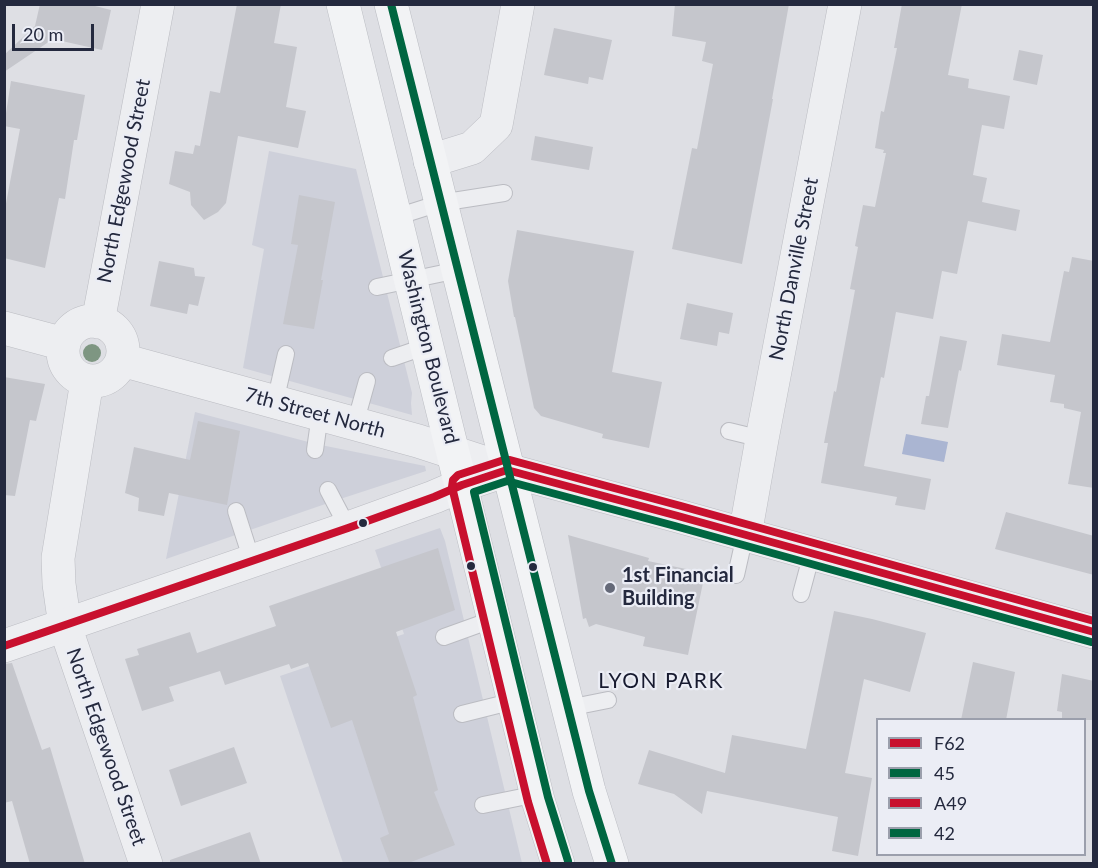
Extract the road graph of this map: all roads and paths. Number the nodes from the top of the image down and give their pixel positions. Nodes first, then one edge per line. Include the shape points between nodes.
1 (158, 4) edge
2 (343, 4) edge
3 (391, 4) edge
4 (518, 4) edge
5 (845, 4) edge
6 (430, 161) junction
7 (504, 193) dead end
8 (440, 203) junction
9 (396, 217) junction
10 (458, 270) junction
11 (412, 280) junction
12 (377, 287) dead end
13 (98, 322) junction
14 (4, 328) edge
15 (64, 344) junction
16 (428, 346) junction
17 (286, 354) dead end
18 (392, 358) dead end
19 (122, 360) junction
20 (87, 381) junction
21 (367, 381) dead end
22 (275, 402) junction
23 (320, 414) junction
24 (355, 424) junction
25 (729, 431) dead end
26 (762, 439) junction
27 (315, 450) dead end
28 (454, 452) junction
29 (507, 470) junction
30 (462, 485) junction
31 (328, 490) dead end
32 (236, 511) dead end
33 (348, 528) junction
34 (745, 535) junction
35 (812, 554) junction
36 (252, 561) junction
37 (736, 575) dead end
38 (801, 594) dead end
39 (494, 619) junction
40 (64, 626) junction
41 (1094, 632) edge
42 (444, 636) dead end
43 (4, 646) edge
44 (608, 700) dead end
45 (514, 701) junction
46 (568, 708) junction
47 (462, 714) dead end
48 (537, 794) junction
49 (483, 805) dead end
50 (556, 863) edge
51 (146, 864) edge
52 (612, 864) edge

1 - 13 street, North Edgewood Street
2 - 9 main road, Washington Boulevard
3 - 6 main road
4 - 6 street via 496,124 472,148
5 - 26 street, North Danville Street
6 - 8 main road
7 - 8 lane
8 - 9 lane
8 - 10 main road
9 - 11 main road, Washington Boulevard
10 - 11 lane
10 - 29 main road
11 - 12 lane
11 - 16 main road, Washington Boulevard
13 - 15 street via 80,324
13 - 19 street via 116,331 124,350
14 - 15 street
15 - 20 street via 65,363 70,371
16 - 18 lane
16 - 28 main road, Washington Boulevard
17 - 22 lane
19 - 20 street via 112,375 96,382
19 - 22 street, 7th Street North
20 - 40 street, North Edgewood Street via 58,558
21 - 24 lane
22 - 23 street, 7th Street North
23 - 24 street, 7th Street North
23 - 27 lane
24 - 28 street, 7th Street North
25 - 26 lane
26 - 34 street, North Danville Street
28 - 29 street, 7th Street North
28 - 30 main road, Washington Boulevard
29 - 30 street
29 - 34 street, 7th Street North
29 - 46 main road
30 - 33 street
30 - 39 main road, Washington Boulevard
31 - 33 lane
32 - 36 lane
33 - 36 street
34 - 35 street, 7th Street North
34 - 37 lane
35 - 38 lane
35 - 41 street, 7th Street North
36 - 40 street
39 - 42 lane
39 - 45 main road, Washington Boulevard
40 - 43 street
40 - 51 street, North Edgewood Street
44 - 46 lane
45 - 47 lane
45 - 48 main road, Washington Boulevard
46 - 52 main road
48 - 49 lane
48 - 50 main road, Washington Boulevard

